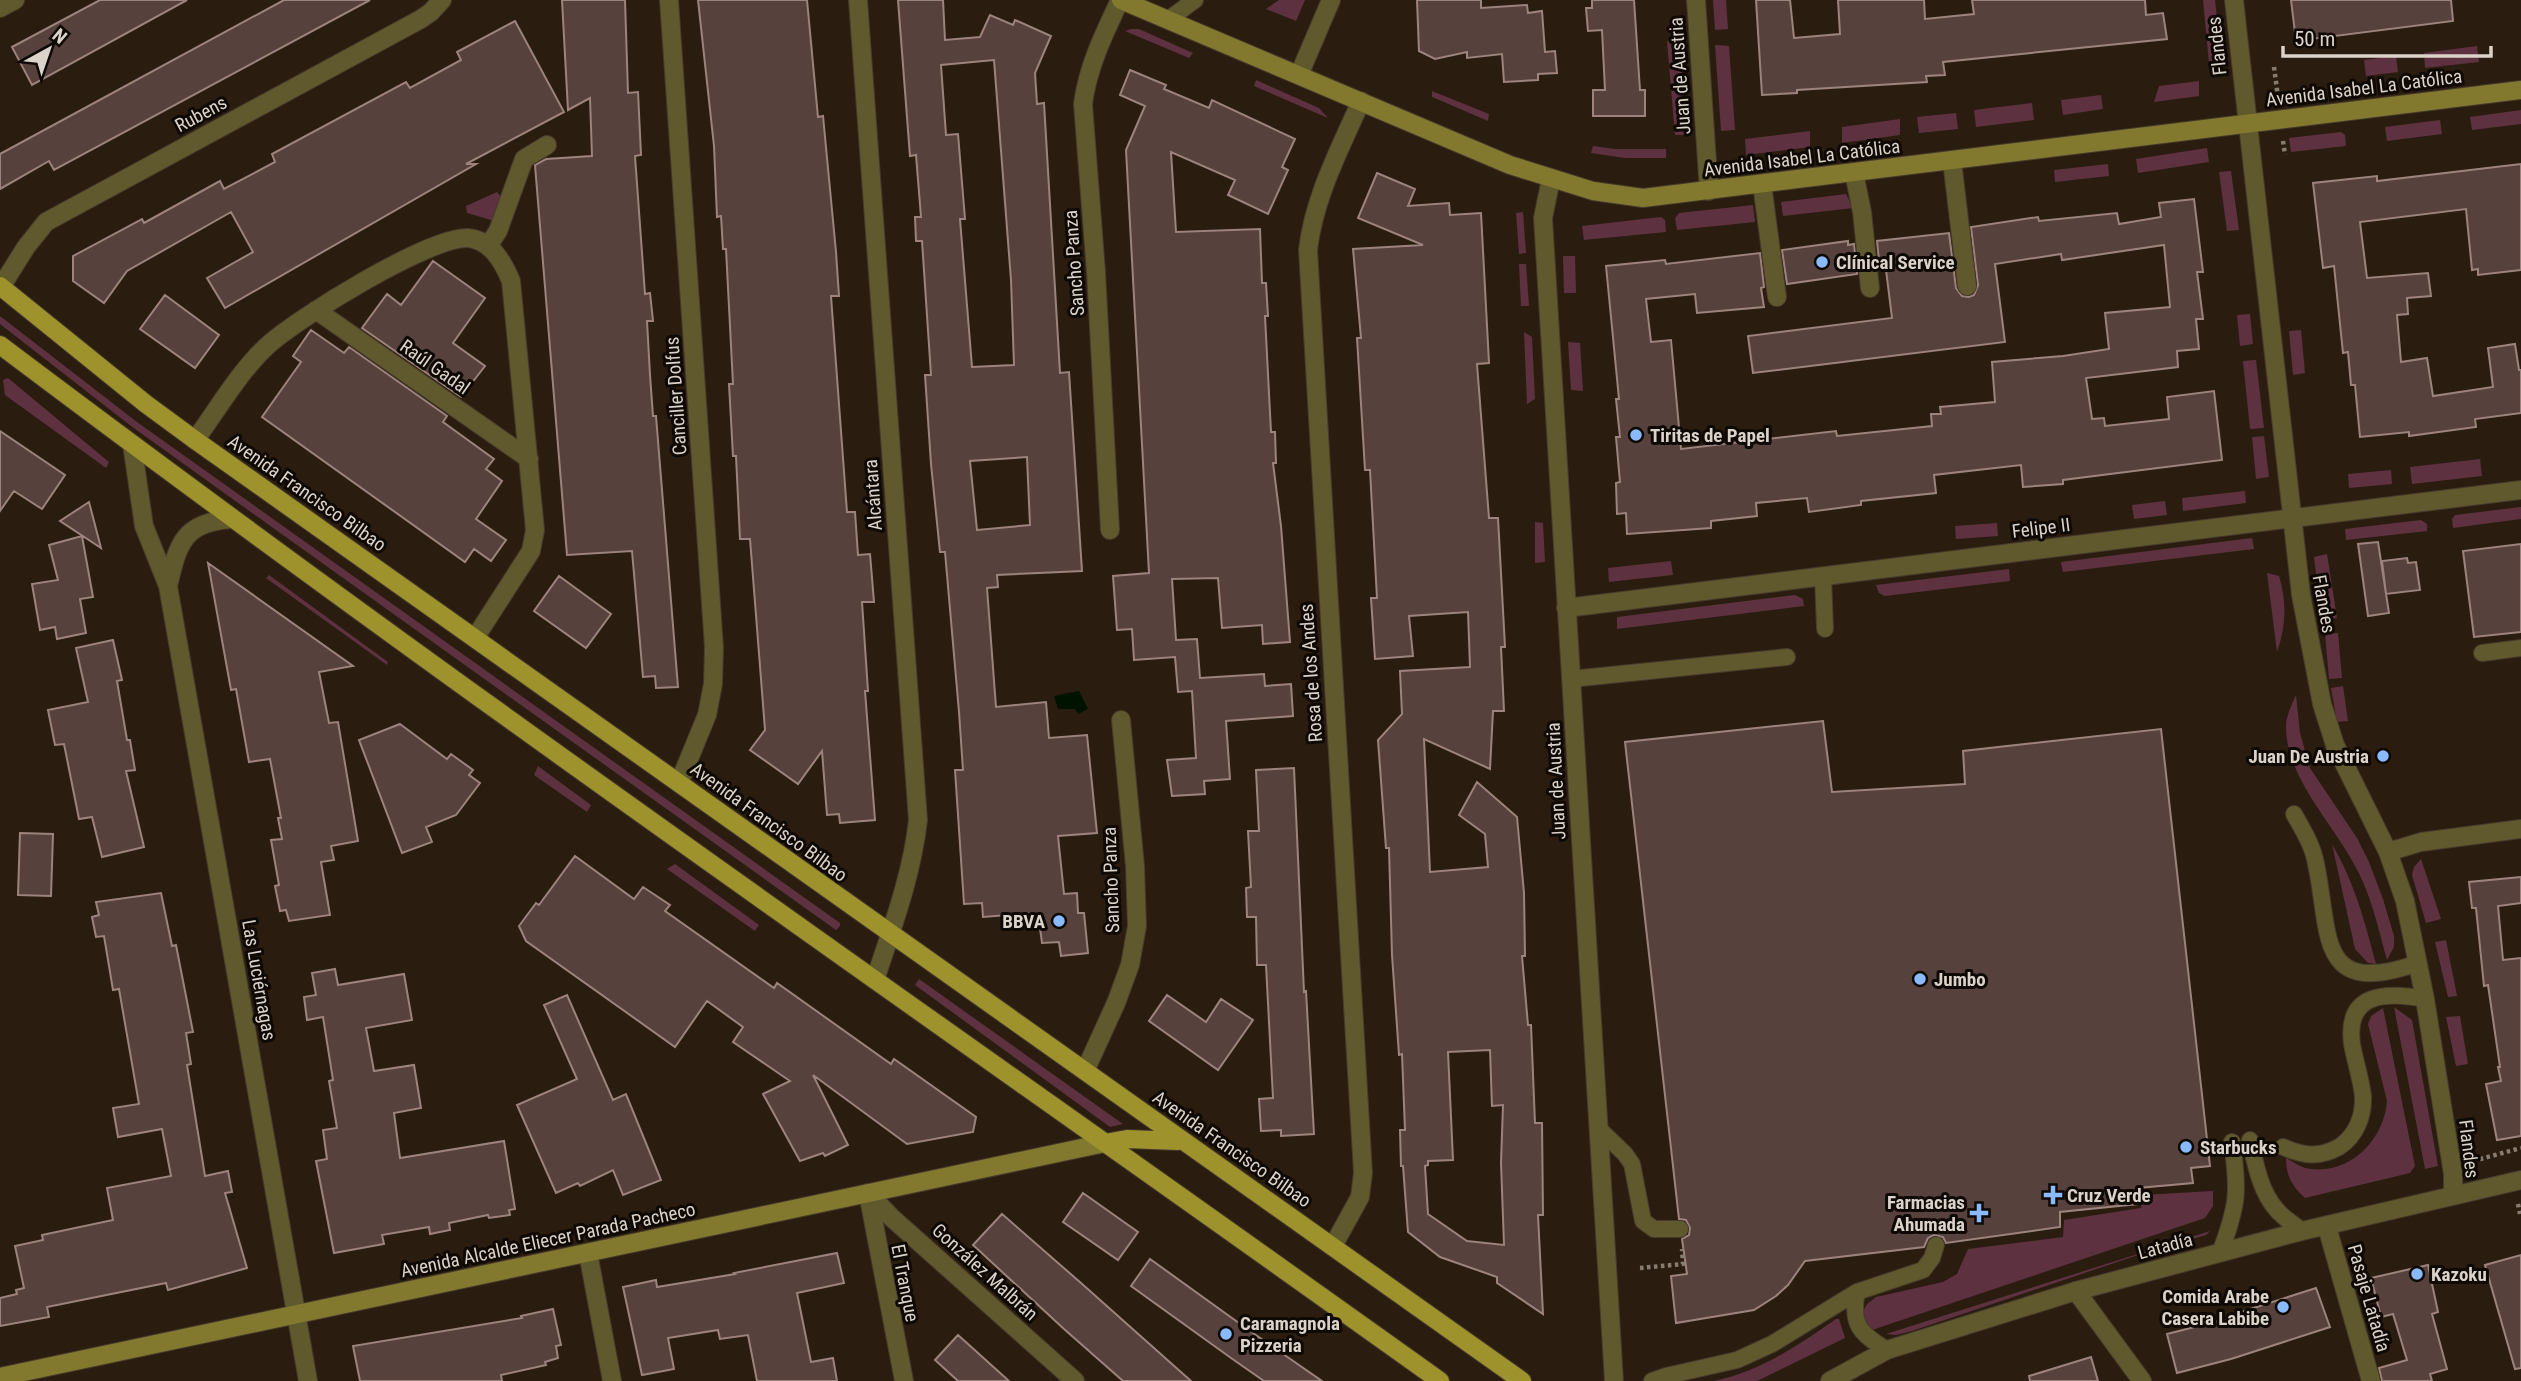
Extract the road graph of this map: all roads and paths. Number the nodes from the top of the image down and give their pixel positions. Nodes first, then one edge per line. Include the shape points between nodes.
1 (15, 0) edge
2 (442, 0) edge
3 (669, 0) edge
4 (858, 0) edge
5 (1120, 0) edge
6 (1195, 0) edge
7 (1331, 0) edge
8 (1696, 0) edge
9 (2234, 0) edge
10 (0, 8) edge
11 (1169, 19) junction
12 (1299, 75) junction
13 (2521, 90) edge
14 (1361, 101) junction
15 (2246, 124) junction
16 (547, 145) dead end
17 (1952, 161) junction
18 (1854, 173) junction
19 (1551, 179) junction
20 (1762, 184) junction
21 (1709, 191) junction
22 (488, 246) junction
23 (1967, 286) dead end
24 (1, 287) edge
25 (1870, 288) dead end
26 (1777, 297) dead end
27 (316, 310) junction
28 (0, 345) edge
29 (195, 440) junction
30 (132, 444) junction
31 (529, 459) junction
32 (2521, 490) edge
33 (2291, 518) junction
34 (232, 519) junction
35 (1110, 530) dead end
36 (1823, 576) junction
37 (168, 586) junction
38 (1566, 608) junction
39 (1825, 629) dead end
40 (475, 638) junction
41 (2521, 648) edge
42 (2482, 653) dead end
43 (1787, 657) dead end
44 (1571, 679) junction
45 (1121, 720) dead end
46 (679, 783) junction
47 (2294, 814) dead end
48 (2521, 829) edge
49 (2388, 852) junction
50 (890, 934) junction
51 (2418, 963) junction
52 (875, 980) junction
53 (2425, 999) junction
54 (1085, 1071) junction
55 (1598, 1128) junction
56 (2250, 1140) dead end
57 (1182, 1141) junction
58 (2232, 1142) dead end
59 (1105, 1143) junction
60 (2283, 1147) dead end
61 (2471, 1148) dead end
62 (2521, 1148) edge
63 (2473, 1161) junction
64 (2452, 1167) junction
65 (2521, 1180) edge
66 (2479, 1189) junction
67 (868, 1193) junction
68 (2453, 1196) junction
69 (2327, 1227) junction
70 (2302, 1231) junction
71 (1681, 1234) joint
72 (1333, 1245) junction
73 (1936, 1245) dead end
74 (588, 1253) junction
75 (2220, 1253) junction
76 (1640, 1268) dead end
77 (1857, 1292) junction
78 (2076, 1292) junction
79 (296, 1315) junction
80 (1887, 1350) junction
81 (0, 1377) edge
82 (308, 1381) edge
83 (612, 1381) edge
84 (904, 1381) edge
85 (1075, 1381) edge
86 (1440, 1381) edge
87 (1522, 1381) edge
88 (1614, 1381) edge
89 (1652, 1381) edge
90 (1830, 1381) edge
91 (2142, 1381) edge
92 (2371, 1381) edge

1 - 10 street
2 - 24 street, Rubens via 421,19 46,222
3 - 46 street, Canciller Dolfus via 714,647 707,715
4 - 50 street, Alcántara via 918,820 915,848
5 - 11 main road, Avenida Isabel La Católica
5 - 35 street, Sancho Panza via 1094,56 1083,104
6 - 11 lane
7 - 12 street
8 - 21 street, Juan de Austria
9 - 15 street, Flandes
11 - 12 main road, Avenida Isabel La Católica
12 - 14 main road, Avenida Isabel La Católica
13 - 15 main road, Avenida Isabel La Católica
14 - 19 main road, Avenida Isabel La Católica
14 - 72 street, Rosa de los Andes via 1318,202 1308,250 1363,1173 1360,1196
15 - 17 main road, Avenida Isabel La Católica
15 - 33 street, Flandes
16 - 22 street via 524,159 498,231
17 - 18 main road, Avenida Isabel La Católica
17 - 23 street
18 - 20 main road, Avenida Isabel La Católica
18 - 25 street
19 - 21 main road, Avenida Isabel La Católica via 1643,198
19 - 38 street, Juan de Austria via 1543,218
20 - 21 main road, Avenida Isabel La Católica
20 - 26 street
22 - 27 street via 469,238 446,241
22 - 31 street via 504,263 511,281
24 - 29 main road, Avenida Francisco Bilbao
27 - 29 street via 265,347
27 - 31 street, Raúl Gadal
28 - 30 main road
29 - 40 main road, Avenida Francisco Bilbao
30 - 34 main road
30 - 37 street, Las Luciérnagas via 144,526
31 - 40 street via 535,530 531,551
32 - 33 street, Felipe II
33 - 36 street, Felipe II
33 - 49 street, Flandes via 2322,704 2335,745
34 - 37 street, Las Luciérnagas via 205,523 183,538
34 - 52 main road
36 - 38 street, Felipe II
36 - 39 lane
37 - 79 street, Las Luciérnagas
38 - 44 street, Juan de Austria
40 - 46 main road, Avenida Francisco Bilbao
41 - 42 lane
43 - 44 lane
44 - 55 street, Juan de Austria
45 - 54 street, Sancho Panza via 1137,926 1130,965
46 - 50 main road, Avenida Francisco Bilbao
47 - 51 lane via 2316,863 2325,932 2334,954 2347,966 2368,974
48 - 49 street via 2421,842
49 - 51 street, Flandes via 2405,901
50 - 52 street, Alcántara
50 - 54 main road, Avenida Francisco Bilbao
51 - 53 street, Flandes
52 - 59 main road
53 - 60 lane via 2384,994 2371,998 2358,1011 2351,1032 2362,1108 2358,1127 2343,1144 2310,1156
53 - 64 street, Flandes
54 - 57 main road, Avenida Francisco Bilbao
55 - 71 lane via 1632,1164 1643,1221 1654,1229
55 - 88 street, Juan de Austria
56 - 70 lane via 2275,1209
57 - 59 main road via 1155,1138
57 - 72 main road, Avenida Francisco Bilbao
58 - 75 lane via 2237,1200
59 - 67 main road, Avenida Alcalde Eliecer Parada Pacheco
59 - 86 main road
61 - 63 path
62 - 63 path
63 - 64 path
63 - 66 path
64 - 68 street, Flandes
65 - 66 street, Latadía
66 - 68 street, Latadía
67 - 74 main road, Avenida Alcalde Eliecer Parada Pacheco
67 - 84 street, El Tranque
67 - 85 street, González Malbrán
68 - 69 street, Latadía
69 - 70 street, Latadía
69 - 92 street, Pasaje Latadía
70 - 75 street, Latadía
71 - 76 path via 1683,1264
72 - 87 main road, Avenida Francisco Bilbao
73 - 77 lane via 1923,1270
74 - 79 main road, Avenida Alcalde Eliecer Parada Pacheco
74 - 83 street
75 - 78 street, Latadía
77 - 80 lane via 1856,1322 1864,1336
77 - 89 lane via 1737,1360
78 - 80 street, Latadía
78 - 91 street
79 - 81 main road, Avenida Alcalde Eliecer Parada Pacheco
79 - 82 street, Las Luciérnagas
80 - 90 street, Latadía

